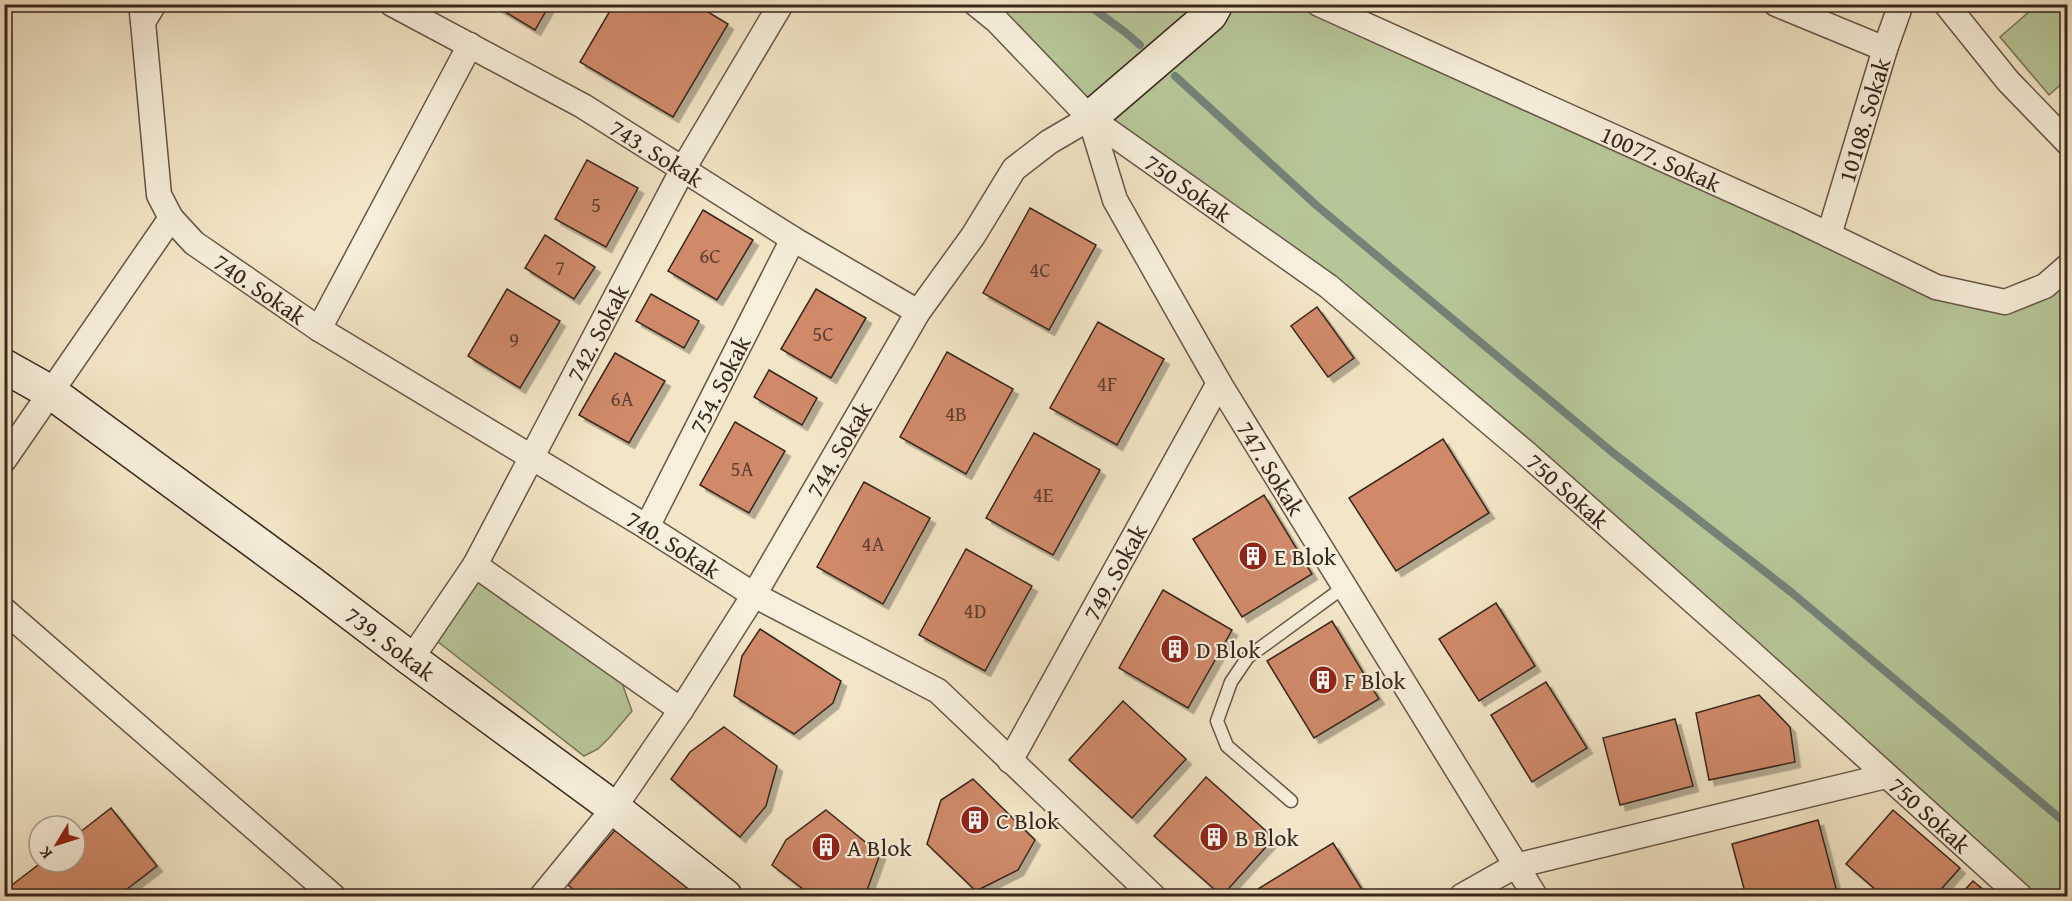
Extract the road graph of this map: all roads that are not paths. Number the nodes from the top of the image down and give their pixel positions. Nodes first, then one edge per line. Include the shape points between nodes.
1 (392, 4) edge
2 (781, 4) edge
3 (976, 4) edge
4 (1216, 4) edge
5 (1319, 4) edge
6 (1776, 4) edge
7 (1901, 4) edge
8 (1946, 4) edge
9 (146, 10) edge
10 (470, 45) junction
11 (1885, 49) junction
12 (1090, 118) junction
13 (2067, 143) edge
14 (683, 169) junction
15 (171, 218) junction
16 (1829, 235) junction
17 (793, 239) junction
18 (2067, 266) edge
19 (918, 312) junction
20 (319, 329) junction
21 (4, 366) edge
22 (1219, 383) junction
23 (52, 393) junction
24 (531, 456) junction
25 (4, 460) edge
26 (647, 527) junction
27 (475, 565) junction
28 (1344, 587) junction
29 (754, 595) junction
30 (4, 610) edge
31 (411, 659) junction
32 (681, 710) junction
33 (1010, 761) junction
34 (1886, 776) junction
35 (1291, 801) dead end
36 (614, 808) junction
37 (1515, 866) junction
38 (333, 897) edge
39 (542, 897) edge
40 (724, 897) edge
41 (1153, 897) edge
42 (1462, 897) edge
43 (1535, 897) edge
44 (2020, 897) edge

1 - 10 street, 743. Sokak
2 - 14 street, 742. Sokak
3 - 12 street, 750 Sokak
4 - 12 street via 1210,15
5 - 16 street, 10077. Sokak
6 - 11 street
7 - 11 street, 10108. Sokak
8 - 13 street via 2008,81
9 - 15 street, 740. Sokak via 159,195
10 - 14 street, 743. Sokak via 583,105
10 - 20 street
11 - 16 street, 10108. Sokak
12 - 19 street, 744. Sokak via 1048,142 1014,170
12 - 22 street, 747. Sokak via 1115,200
12 - 34 street, 750 Sokak via 1328,286 1527,454
14 - 17 street, 743. Sokak
14 - 24 street, 742. Sokak
15 - 20 street, 740. Sokak via 194,243
15 - 23 street
16 - 18 street, 10077. Sokak via 1936,287 2006,303 2045,286
17 - 19 street, 743. Sokak
17 - 26 street, 754. Sokak
19 - 29 street, 744. Sokak
20 - 24 street, 740. Sokak
21 - 23 street, 739. Sokak
22 - 28 street, 747. Sokak
22 - 33 street, 749. Sokak
23 - 25 street
23 - 31 street, 739. Sokak
24 - 26 street, 740. Sokak
24 - 27 street, 742. Sokak
26 - 29 street, 740. Sokak
27 - 31 street, 742. Sokak
27 - 32 street
28 - 35 lane via 1248,657 1231,682 1217,721 1227,746
28 - 37 street, 747. Sokak
29 - 32 street, 744. Sokak
29 - 33 street, 740. Sokak via 939,691
30 - 38 street
31 - 36 street, 739. Sokak
32 - 36 street, 744. Sokak
33 - 41 street, 740. Sokak
34 - 37 street
34 - 44 street, 750 Sokak
36 - 39 street, 744. Sokak
36 - 40 street, 739. Sokak
37 - 42 street
37 - 43 street, 747. Sokak

